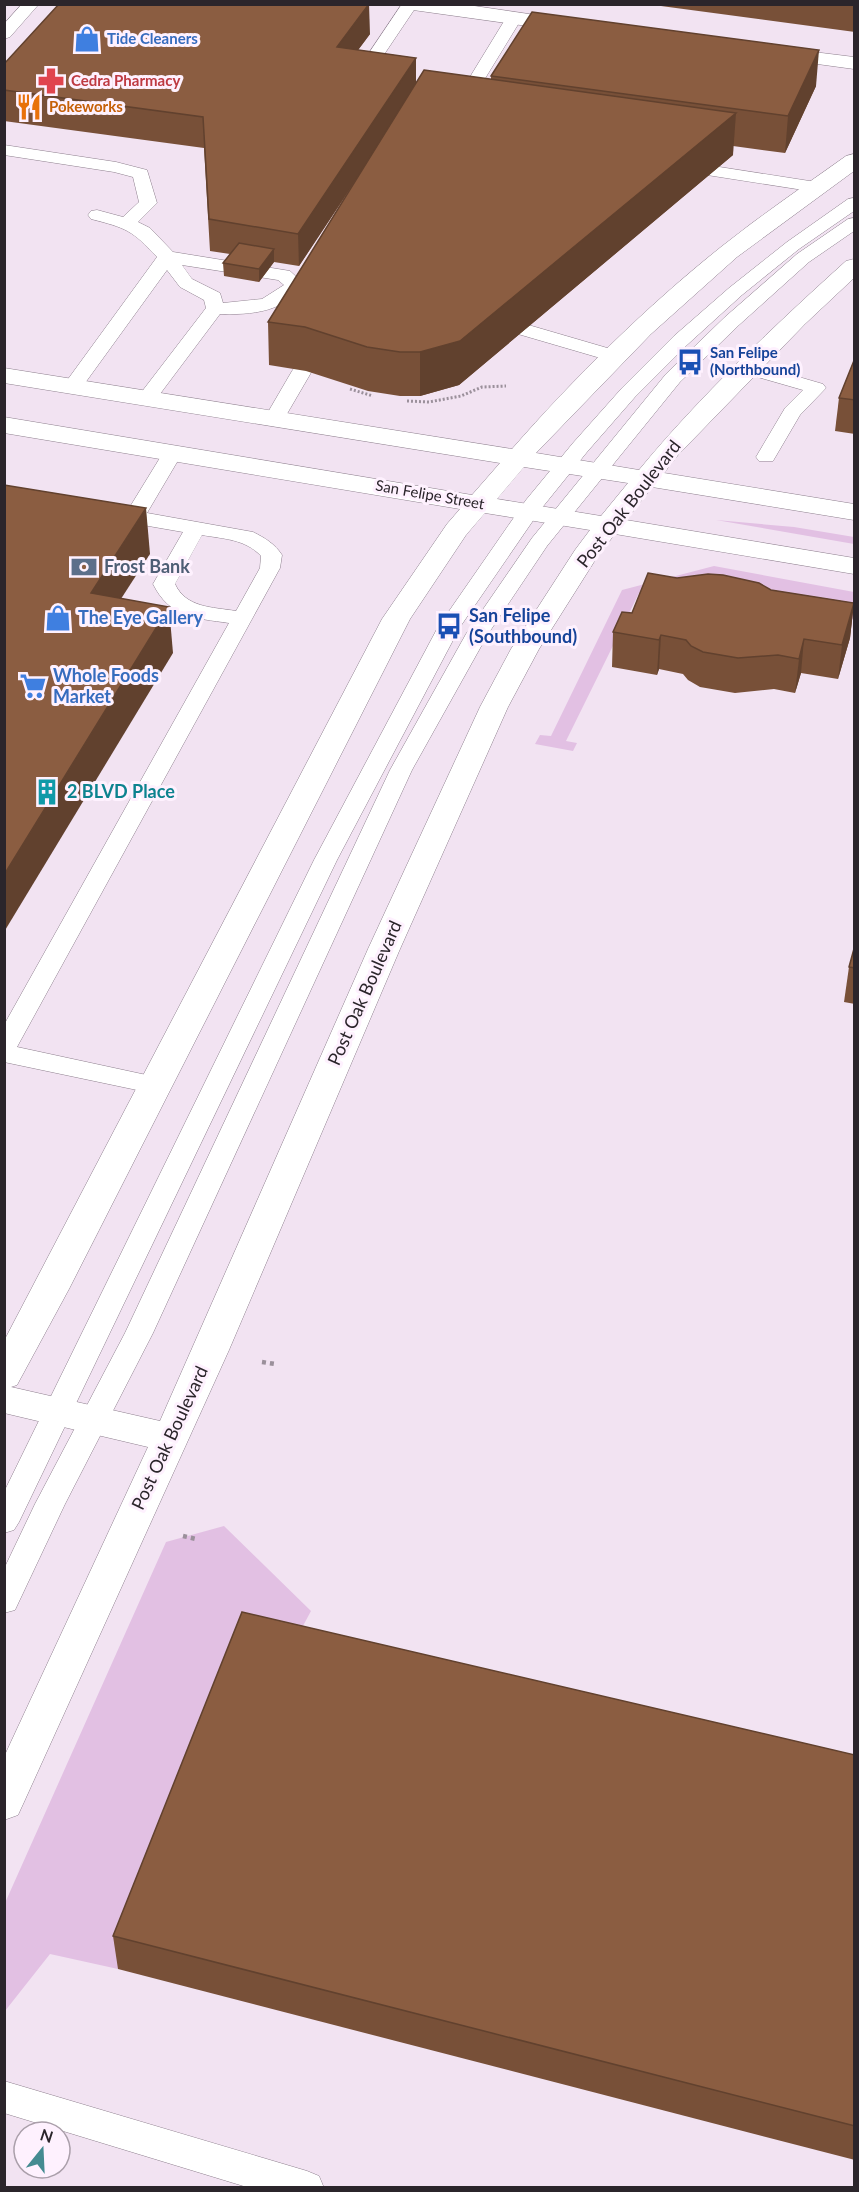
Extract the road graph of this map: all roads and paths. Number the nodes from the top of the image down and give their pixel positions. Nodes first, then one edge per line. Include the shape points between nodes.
1 (31, 4) edge
2 (412, 4) edge
3 (514, 18) junction
4 (594, 29) edge
5 (4, 34) edge
6 (754, 50) edge
7 (373, 59) edge
8 (855, 63) edge
9 (454, 116) edge
10 (4, 150) edge
11 (855, 161) edge
12 (713, 171) edge
13 (816, 187) junction
14 (855, 202) edge
15 (97, 215) dead end
16 (127, 223) junction
17 (855, 224) edge
18 (167, 257) junction
19 (855, 266) edge
20 (215, 308) junction
21 (525, 330) edge
22 (614, 356) junction
23 (747, 368) junction
24 (302, 371) dead end
25 (4, 375) edge
26 (73, 386) junction
27 (506, 386) dead end
28 (350, 389) dead end
29 (378, 397) dead end
30 (147, 398) junction
31 (406, 401) dead end
32 (274, 419) junction
33 (4, 425) edge
34 (173, 453) junction
35 (766, 457) dead end
36 (518, 458) junction
37 (565, 466) junction
38 (596, 471) junction
39 (646, 479) junction
40 (479, 504) junction
41 (99, 512) edge
42 (529, 512) junction
43 (855, 512) edge
44 (559, 517) junction
45 (134, 518) junction
46 (608, 525) junction
47 (195, 528) junction
48 (855, 566) edge
49 (242, 618) junction
50 (4, 1048) edge
51 (4, 1053) edge
52 (156, 1085) junction
53 (262, 1362) dead end
54 (275, 1364) dead end
55 (4, 1375) edge
56 (4, 1399) edge
57 (57, 1412) junction
58 (94, 1420) junction
59 (170, 1438) junction
60 (4, 1522) edge
61 (183, 1536) dead end
62 (196, 1539) dead end
63 (4, 1601) edge
64 (4, 1802) edge
65 (4, 2097) edge
66 (307, 2187) edge

1 - 5 lane
2 - 3 main road
2 - 7 lane
3 - 4 main road
3 - 9 lane
6 - 8 main road
10 - 16 lane via 141,174 148,203
11 - 13 main road
12 - 13 lane
13 - 22 main road via 729,252
14 - 37 lane via 732,293 666,352
15 - 16 lane
16 - 18 lane via 144,232
17 - 38 lane via 803,258 732,321 673,378
18 - 20 lane via 186,283 213,297
18 - 20 lane via 284,275 295,284 270,303 250,309
18 - 26 lane
19 - 23 main road, Post Oak Boulevard
20 - 30 lane
21 - 22 lane
22 - 36 main road
23 - 35 lane via 816,388 792,412
23 - 39 main road, Post Oak Boulevard
24 - 32 lane
25 - 26 main road
26 - 30 main road
27 - 31 path via 482,387 429,402
28 - 29 path
30 - 32 main road
32 - 36 main road
33 - 34 main road, San Felipe Street
34 - 40 main road, San Felipe Street
34 - 45 lane
36 - 37 main road
36 - 40 main road
37 - 38 main road
37 - 42 lane
38 - 39 main road
38 - 44 lane
39 - 43 main road
39 - 46 main road, Post Oak Boulevard
40 - 42 main road, San Felipe Street
40 - 52 main road via 456,530 396,619
41 - 45 lane
42 - 44 main road, San Felipe Street
42 - 57 lane via 449,626 341,828
44 - 46 main road, San Felipe Street
44 - 58 lane via 477,634 401,770 144,1322
45 - 47 lane
46 - 48 main road, San Felipe Street
46 - 59 main road, Post Oak Boulevard via 525,649 494,707
47 - 49 lane via 164,584 169,594 176,603 190,608
47 - 49 lane via 246,536 272,555 270,568
49 - 50 lane
51 - 52 lane
52 - 55 main road
53 - 54 path
56 - 57 main road
57 - 58 main road
57 - 60 lane
58 - 59 main road
58 - 63 lane
59 - 64 main road, Post Oak Boulevard
61 - 62 path
65 - 66 lane

